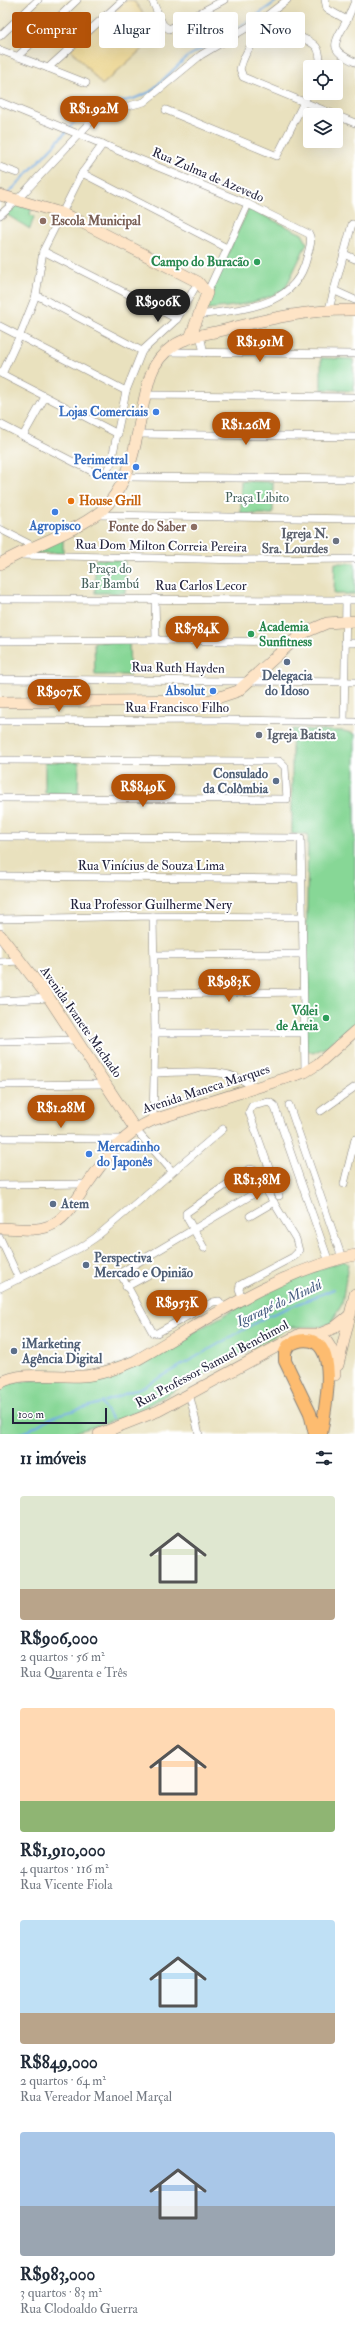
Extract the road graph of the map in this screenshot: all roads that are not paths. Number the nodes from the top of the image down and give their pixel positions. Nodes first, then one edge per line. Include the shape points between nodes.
1 (38, 0) edge
2 (77, 0) edge
3 (123, 0) edge
4 (152, 0) edge
5 (224, 0) edge
6 (287, 0) edge
7 (325, 0) edge
8 (355, 2) edge
9 (347, 20) junction
10 (0, 36) edge
11 (0, 50) edge
12 (16, 57) junction
13 (320, 60) edge
14 (355, 62) edge
15 (48, 68) junction
16 (86, 83) dead end
17 (0, 102) edge
18 (304, 102) junction
19 (166, 110) dead end
20 (355, 123) edge
21 (76, 133) junction
22 (103, 144) junction
23 (0, 167) edge
24 (17, 173) dead end
25 (82, 173) junction
26 (9, 198) edge
27 (248, 204) junction
28 (61, 213) junction
29 (0, 215) edge
30 (352, 224) dead end
31 (227, 248) junction
32 (43, 251) junction
33 (344, 254) junction
34 (355, 259) edge
35 (198, 282) junction
36 (333, 290) junction
37 (207, 293) junction
38 (36, 295) junction
39 (355, 300) edge
40 (329, 309) junction
41 (355, 310) edge
42 (198, 315) junction
43 (177, 319) junction
44 (0, 326) edge
45 (20, 335) junction
46 (195, 337) junction
47 (142, 351) junction
48 (166, 352) junction
49 (204, 353) junction
50 (355, 354) edge
51 (1, 374) edge
52 (126, 391) junction
53 (146, 395) junction
54 (45, 397) junction
55 (355, 397) edge
56 (0, 424) edge
57 (118, 434) junction
58 (138, 434) junction
59 (23, 436) junction
60 (355, 437) edge
61 (126, 477) junction
62 (355, 479) edge
63 (97, 515) junction
64 (355, 519) edge
65 (0, 529) edge
66 (33, 546) junction
67 (14, 555) junction
68 (355, 560) edge
69 (0, 564) edge
70 (155, 598) junction
71 (0, 599) edge
72 (346, 600) junction
73 (355, 600) edge
74 (350, 621) edge
75 (156, 640) junction
76 (0, 641) edge
77 (292, 642) junction
78 (345, 643) junction
79 (355, 643) edge
80 (0, 679) edge
81 (250, 681) junction
82 (345, 682) junction
83 (355, 682) edge
84 (0, 702) edge
85 (0, 721) edge
86 (344, 722) junction
87 (355, 723) edge
88 (0, 760) edge
89 (0, 798) edge
90 (0, 837) edge
91 (0, 876) edge
92 (302, 879) junction
93 (153, 916) junction
94 (302, 917) junction
95 (0, 919) edge
96 (0, 934) edge
97 (302, 954) junction
98 (154, 955) junction
99 (22, 961) junction
100 (0, 962) edge
101 (302, 992) junction
102 (155, 994) junction
103 (49, 998) junction
104 (0, 1001) edge
105 (355, 1031) edge
106 (155, 1033) junction
107 (303, 1034) junction
108 (78, 1040) junction
109 (0, 1042) edge
110 (305, 1072) junction
111 (154, 1073) junction
112 (107, 1084) junction
113 (0, 1085) edge
114 (355, 1087) edge
115 (252, 1088) junction
116 (289, 1105) dead end
117 (321, 1111) dead end
118 (152, 1120) junction
119 (135, 1129) junction
120 (223, 1129) dead end
121 (0, 1138) edge
122 (355, 1139) edge
123 (122, 1140) junction
124 (172, 1171) junction
125 (87, 1184) junction
126 (344, 1184) dead end
127 (0, 1185) edge
128 (265, 1187) junction
129 (279, 1196) dead end
130 (274, 1202) junction
131 (250, 1216) dead end
132 (0, 1228) edge
133 (194, 1229) junction
134 (0, 1238) edge
135 (204, 1248) dead end
136 (355, 1255) edge
137 (342, 1258) junction
138 (330, 1262) junction
139 (152, 1273) dead end
140 (19, 1279) junction
141 (126, 1287) junction
142 (0, 1288) edge
143 (354, 1297) edge
144 (243, 1300) junction
145 (225, 1310) junction
146 (350, 1315) junction
147 (319, 1334) junction
148 (335, 1375) junction
149 (0, 1383) edge
150 (189, 1393) junction
151 (325, 1420) junction
152 (99, 1434) edge
153 (199, 1434) edge
154 (315, 1434) edge
155 (321, 1434) edge
156 (330, 1434) edge

1 - 10 street
2 - 12 street
3 - 15 street
4 - 5 street via 163,25 173,29
6 - 21 street via 265,17 201,55 148,100 101,114
7 - 9 street via 327,9
8 - 9 street
9 - 14 street via 337,38 336,48 338,54
11 - 12 street
12 - 15 street
13 - 18 street via 320,54 314,44 280,29 268,31 252,43 240,69 242,76
15 - 16 street
17 - 21 street, Rua Zulma de Azevedo
18 - 19 street via 277,156
18 - 20 street
21 - 22 street, Rua Zulma de Azevedo
21 - 26 street
22 - 25 street
22 - 27 street, Rua Zulma de Azevedo
23 - 24 street
25 - 28 street
25 - 31 street
26 - 28 street
26 - 29 street
27 - 31 street
27 - 42 street, Rua Zulma de Azevedo via 305,230 311,237 300,277 292,288 266,304
28 - 32 street
28 - 35 street
30 - 33 street
31 - 37 street
32 - 38 street
32 - 43 street
33 - 34 street
33 - 36 street
35 - 37 street
35 - 43 street
36 - 39 street
36 - 40 street
37 - 42 street
38 - 45 street
38 - 47 street
40 - 41 street
40 - 46 street via 290,314
42 - 46 street
43 - 47 street
44 - 45 street
45 - 51 street
45 - 52 street
46 - 48 street
46 - 49 street
47 - 52 street
48 - 49 street
48 - 53 street via 152,373
49 - 50 street
51 - 54 street
52 - 57 street
53 - 55 street
53 - 58 street
54 - 57 street
54 - 59 street
56 - 59 street
57 - 59 street via 108,472 101,475
58 - 60 street
58 - 61 street
61 - 62 street
61 - 63 street
63 - 64 street
63 - 66 street
65 - 66 street
66 - 67 street
67 - 68 street, Rua Dom Milton Correia Pereira
67 - 69 street
70 - 71 street, Rua Carlos Lecor
70 - 72 street, Rua Carlos Lecor
70 - 75 street
72 - 73 street, Rua Carlos Lecor
72 - 74 street
74 - 77 street via 315,627
74 - 78 street
75 - 76 street
75 - 77 street
77 - 81 street
78 - 79 street
78 - 82 street
80 - 81 street, Rua Ruth Hayden
81 - 82 street, Rua Ruth Hayden
81 - 84 street via 232,693 197,702
82 - 83 street, Rua Ruth Hayden
82 - 86 street
85 - 86 street, Rua Francisco Filho
86 - 87 street, Rua Francisco Filho
88 - 89 street via 279,761 285,767 287,799
90 - 92 street via 301,838
91 - 92 street, Rua Vinícius de Souza Lima
92 - 94 street
93 - 94 street, Rua Professor Guilherme Nery
93 - 95 street, Rua Professor Guilherme Nery
93 - 98 street
94 - 97 street
96 - 99 street, Avenida Ivanete Machado
97 - 98 street
97 - 101 street
98 - 102 street
99 - 100 street
99 - 103 street, Avenida Ivanete Machado
101 - 102 street
101 - 107 street
102 - 106 street
103 - 104 street
103 - 108 street, Avenida Ivanete Machado
105 - 110 street, Avenida Maneca Marques via 318,1064
106 - 107 street
106 - 111 street
107 - 110 street
108 - 109 street
108 - 112 street, Avenida Ivanete Machado
110 - 115 street, Avenida Maneca Marques
111 - 115 street via 217,1073 239,1078
111 - 118 street
112 - 113 street
112 - 119 street, Avenida Ivanete Machado
114 - 117 street
115 - 118 street, Avenida Maneca Marques
116 - 137 street
118 - 119 street, Avenida Maneca Marques
119 - 123 street, Avenida Maneca Marques
119 - 124 street
120 - 124 street
121 - 123 street
122 - 126 street
123 - 125 street, Avenida Maneca Marques
124 - 140 street via 95,1238
125 - 127 street
125 - 132 street, Avenida Maneca Marques via 65,1214 48,1226
128 - 130 street
128 - 133 street
128 - 133 street via 254,1170 249,1169 186,1213
129 - 138 street via 249,1112 252,1106 269,1102 274,1105
130 - 131 street
130 - 144 street via 296,1239 299,1251 293,1257 240,1285
133 - 135 street
133 - 141 street via 121,1271 120,1276
134 - 140 street
136 - 137 street
137 - 138 street
138 - 144 street via 286,1278
139 - 141 street
140 - 142 street
141 - 145 street via 153,1333 213,1302 219,1301
143 - 146 street
144 - 145 street
145 - 149 street via 135,1362 121,1367 82,1376 14,1378
146 - 147 street via 334,1328
146 - 148 street
147 - 148 street via 333,1350
147 - 150 street, Rua Professor Samuel Benchimol via 304,1333 290,1338
148 - 151 street
150 - 152 street, Rua Professor Samuel Benchimol via 158,1411
150 - 153 street
151 - 155 street
151 - 156 main road
154 - 155 main road via 310,1413 285,1361 288,1346 304,1340 321,1347 326,1360 327,1388

